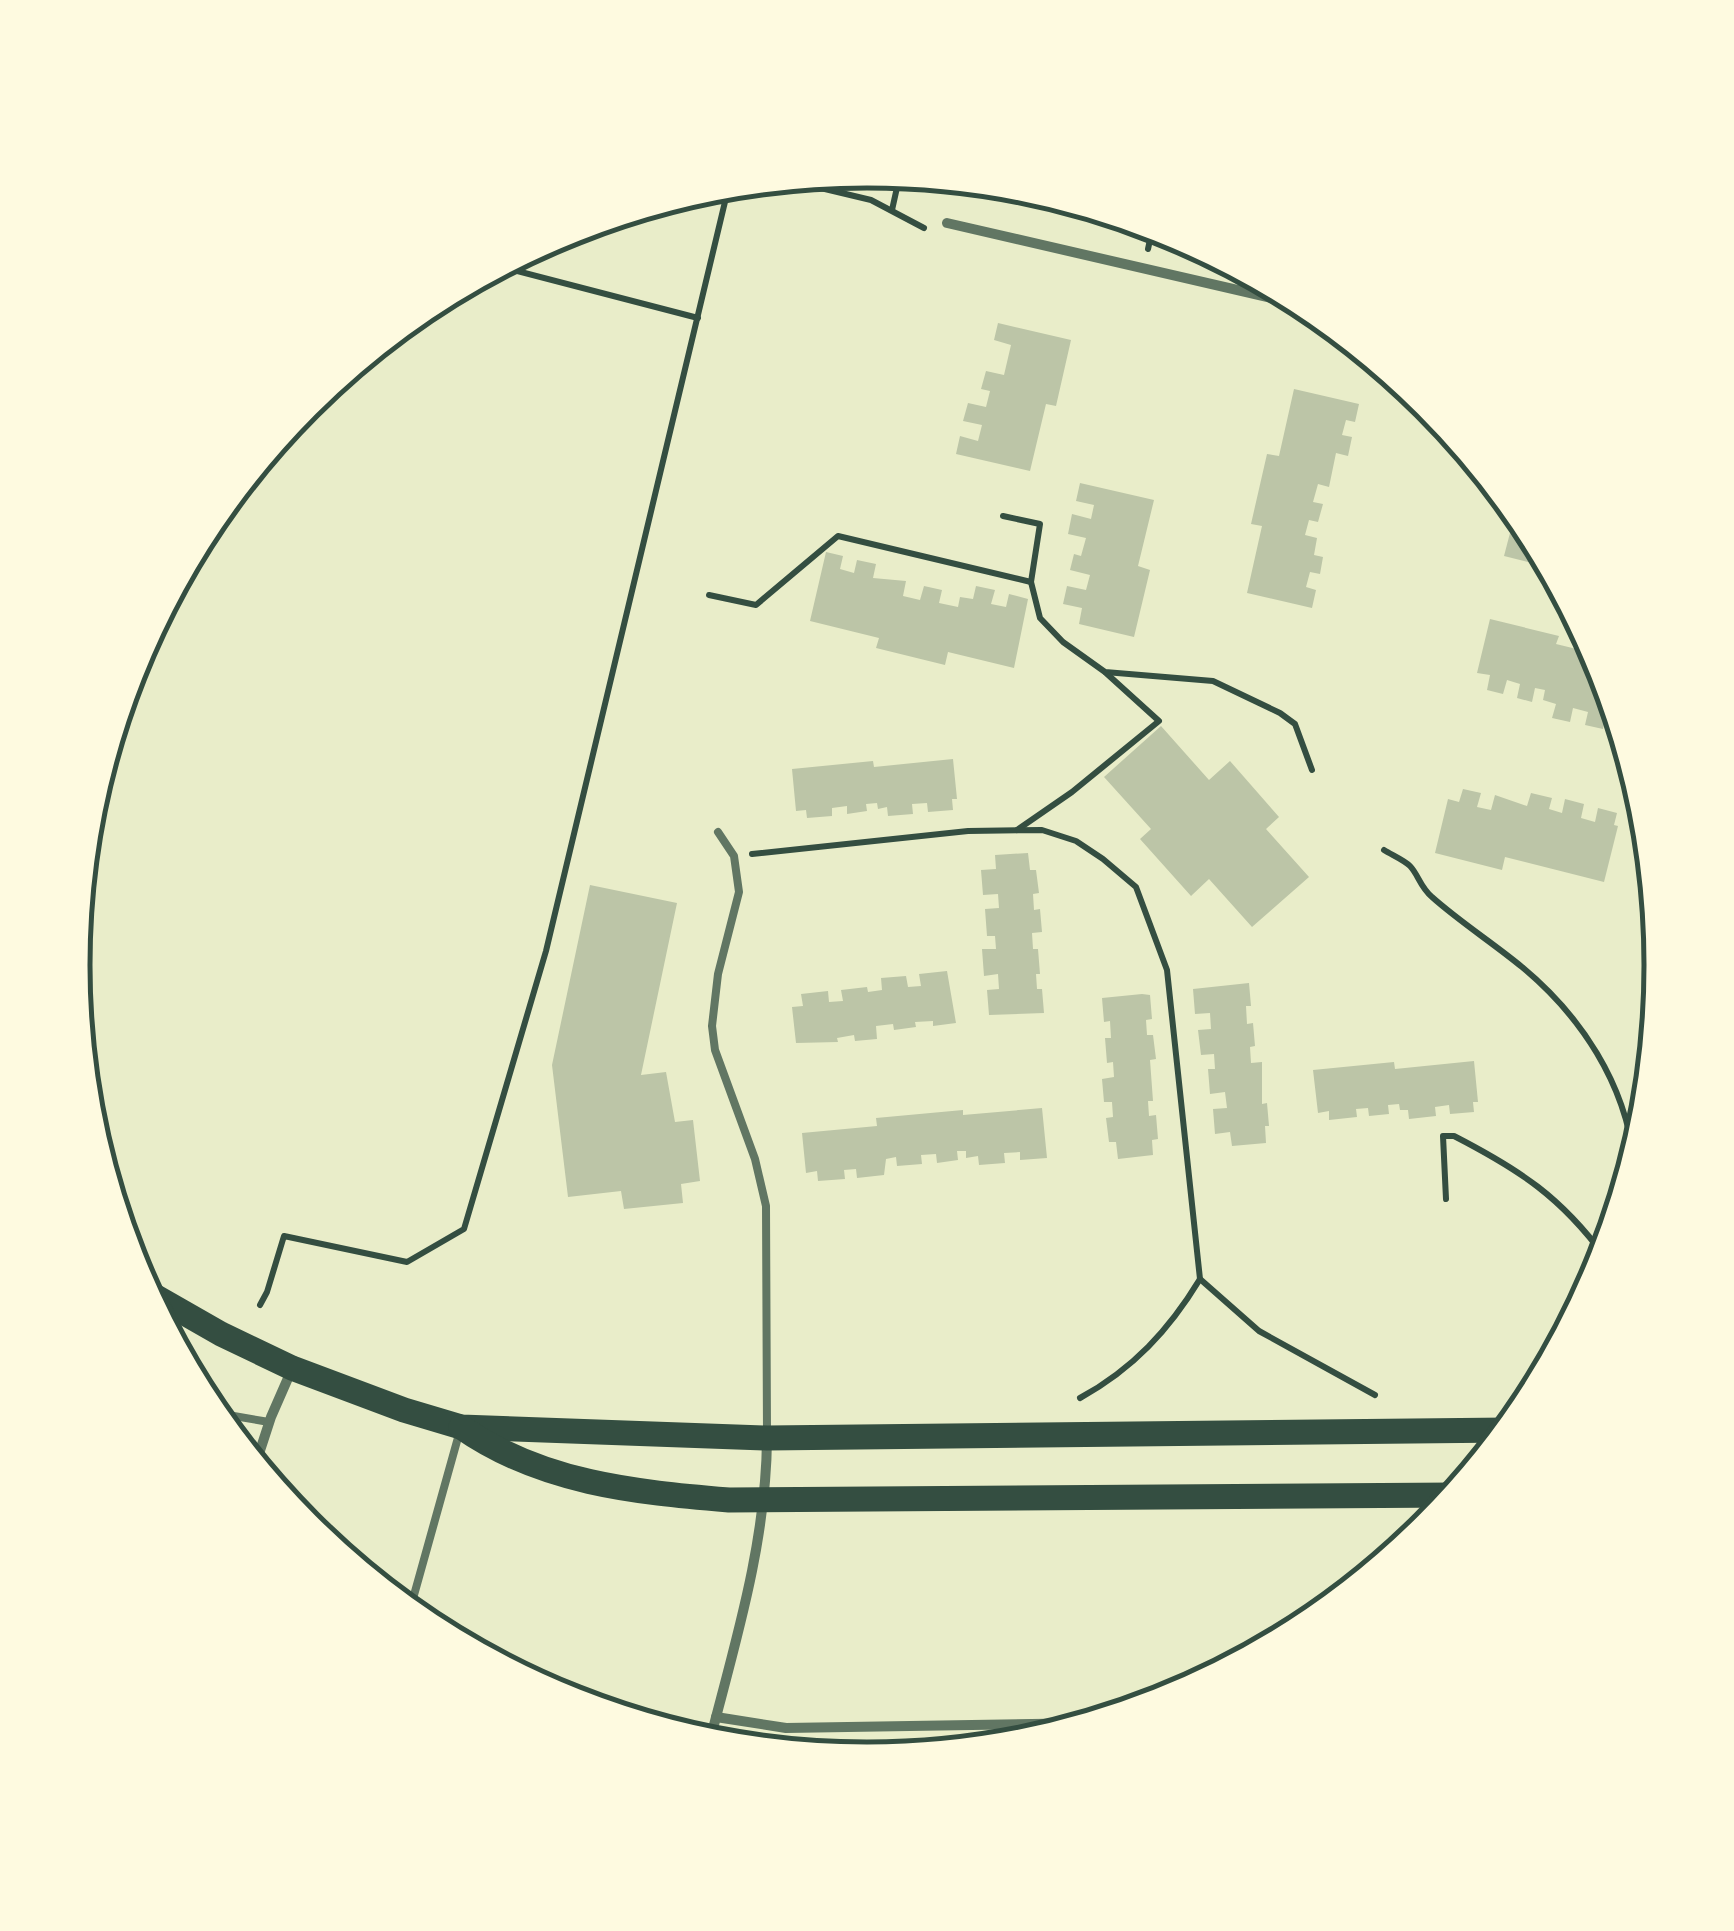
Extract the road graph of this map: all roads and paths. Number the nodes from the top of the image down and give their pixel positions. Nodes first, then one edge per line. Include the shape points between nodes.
1 (897, 189) edge
2 (828, 190) edge
3 (725, 201) edge
4 (892, 210) junction
5 (947, 223) dead end
6 (930, 230) dead end
7 (519, 271) edge
8 (1258, 294) edge
9 (698, 318) junction
10 (1004, 516) dead end
11 (1030, 582) junction
12 (708, 595) dead end
13 (1106, 672) junction
14 (1312, 770) dead end
15 (1017, 830) junction
16 (718, 832) dead end
17 (1384, 850) dead end
18 (734, 856) junction
19 (1628, 1123) edge
20 (1446, 1199) dead end
21 (1593, 1241) edge
22 (1200, 1279) junction
23 (167, 1303) edge
24 (260, 1304) dead end
25 (292, 1368) junction
26 (1375, 1395) dead end
27 (1080, 1398) dead end
28 (235, 1417) edge
29 (269, 1422) junction
30 (461, 1427) junction
31 (1489, 1430) edge
32 (768, 1438) junction
33 (260, 1450) edge
34 (1435, 1495) edge
35 (765, 1501) junction
36 (413, 1596) edge
37 (716, 1717) junction
38 (1035, 1724) edge
39 (713, 1728) edge

1 - 4 path
2 - 4 path
3 - 9 path
4 - 6 path
5 - 8 street
7 - 9 path
9 - 24 path via 546,951 464,1228 406,1262 284,1236
10 - 11 path via 1040,524
11 - 12 path via 838,536 756,605
11 - 13 path via 1040,618
13 - 14 path via 1213,681 1230,689 1294,724
13 - 15 path via 1159,720
15 - 18 path
15 - 22 path via 1076,840 1103,859 1136,887 1155,930 1168,970
16 - 18 lane
17 - 19 path via 1569,1011 1616,1084
18 - 32 lane via 738,892 712,1026 766,1206
20 - 21 path via 1443,1136 1454,1136 1540,1185
22 - 26 path via 1259,1331
22 - 27 path via 1132,1365
23 - 25 main road
25 - 29 street
25 - 30 main road
28 - 29 lane
29 - 33 street
30 - 32 main road
30 - 35 main road via 500,1452 568,1478
30 - 36 lane
31 - 32 main road
32 - 35 street
34 - 35 main road
35 - 37 street
37 - 38 street via 786,1728
37 - 39 street

